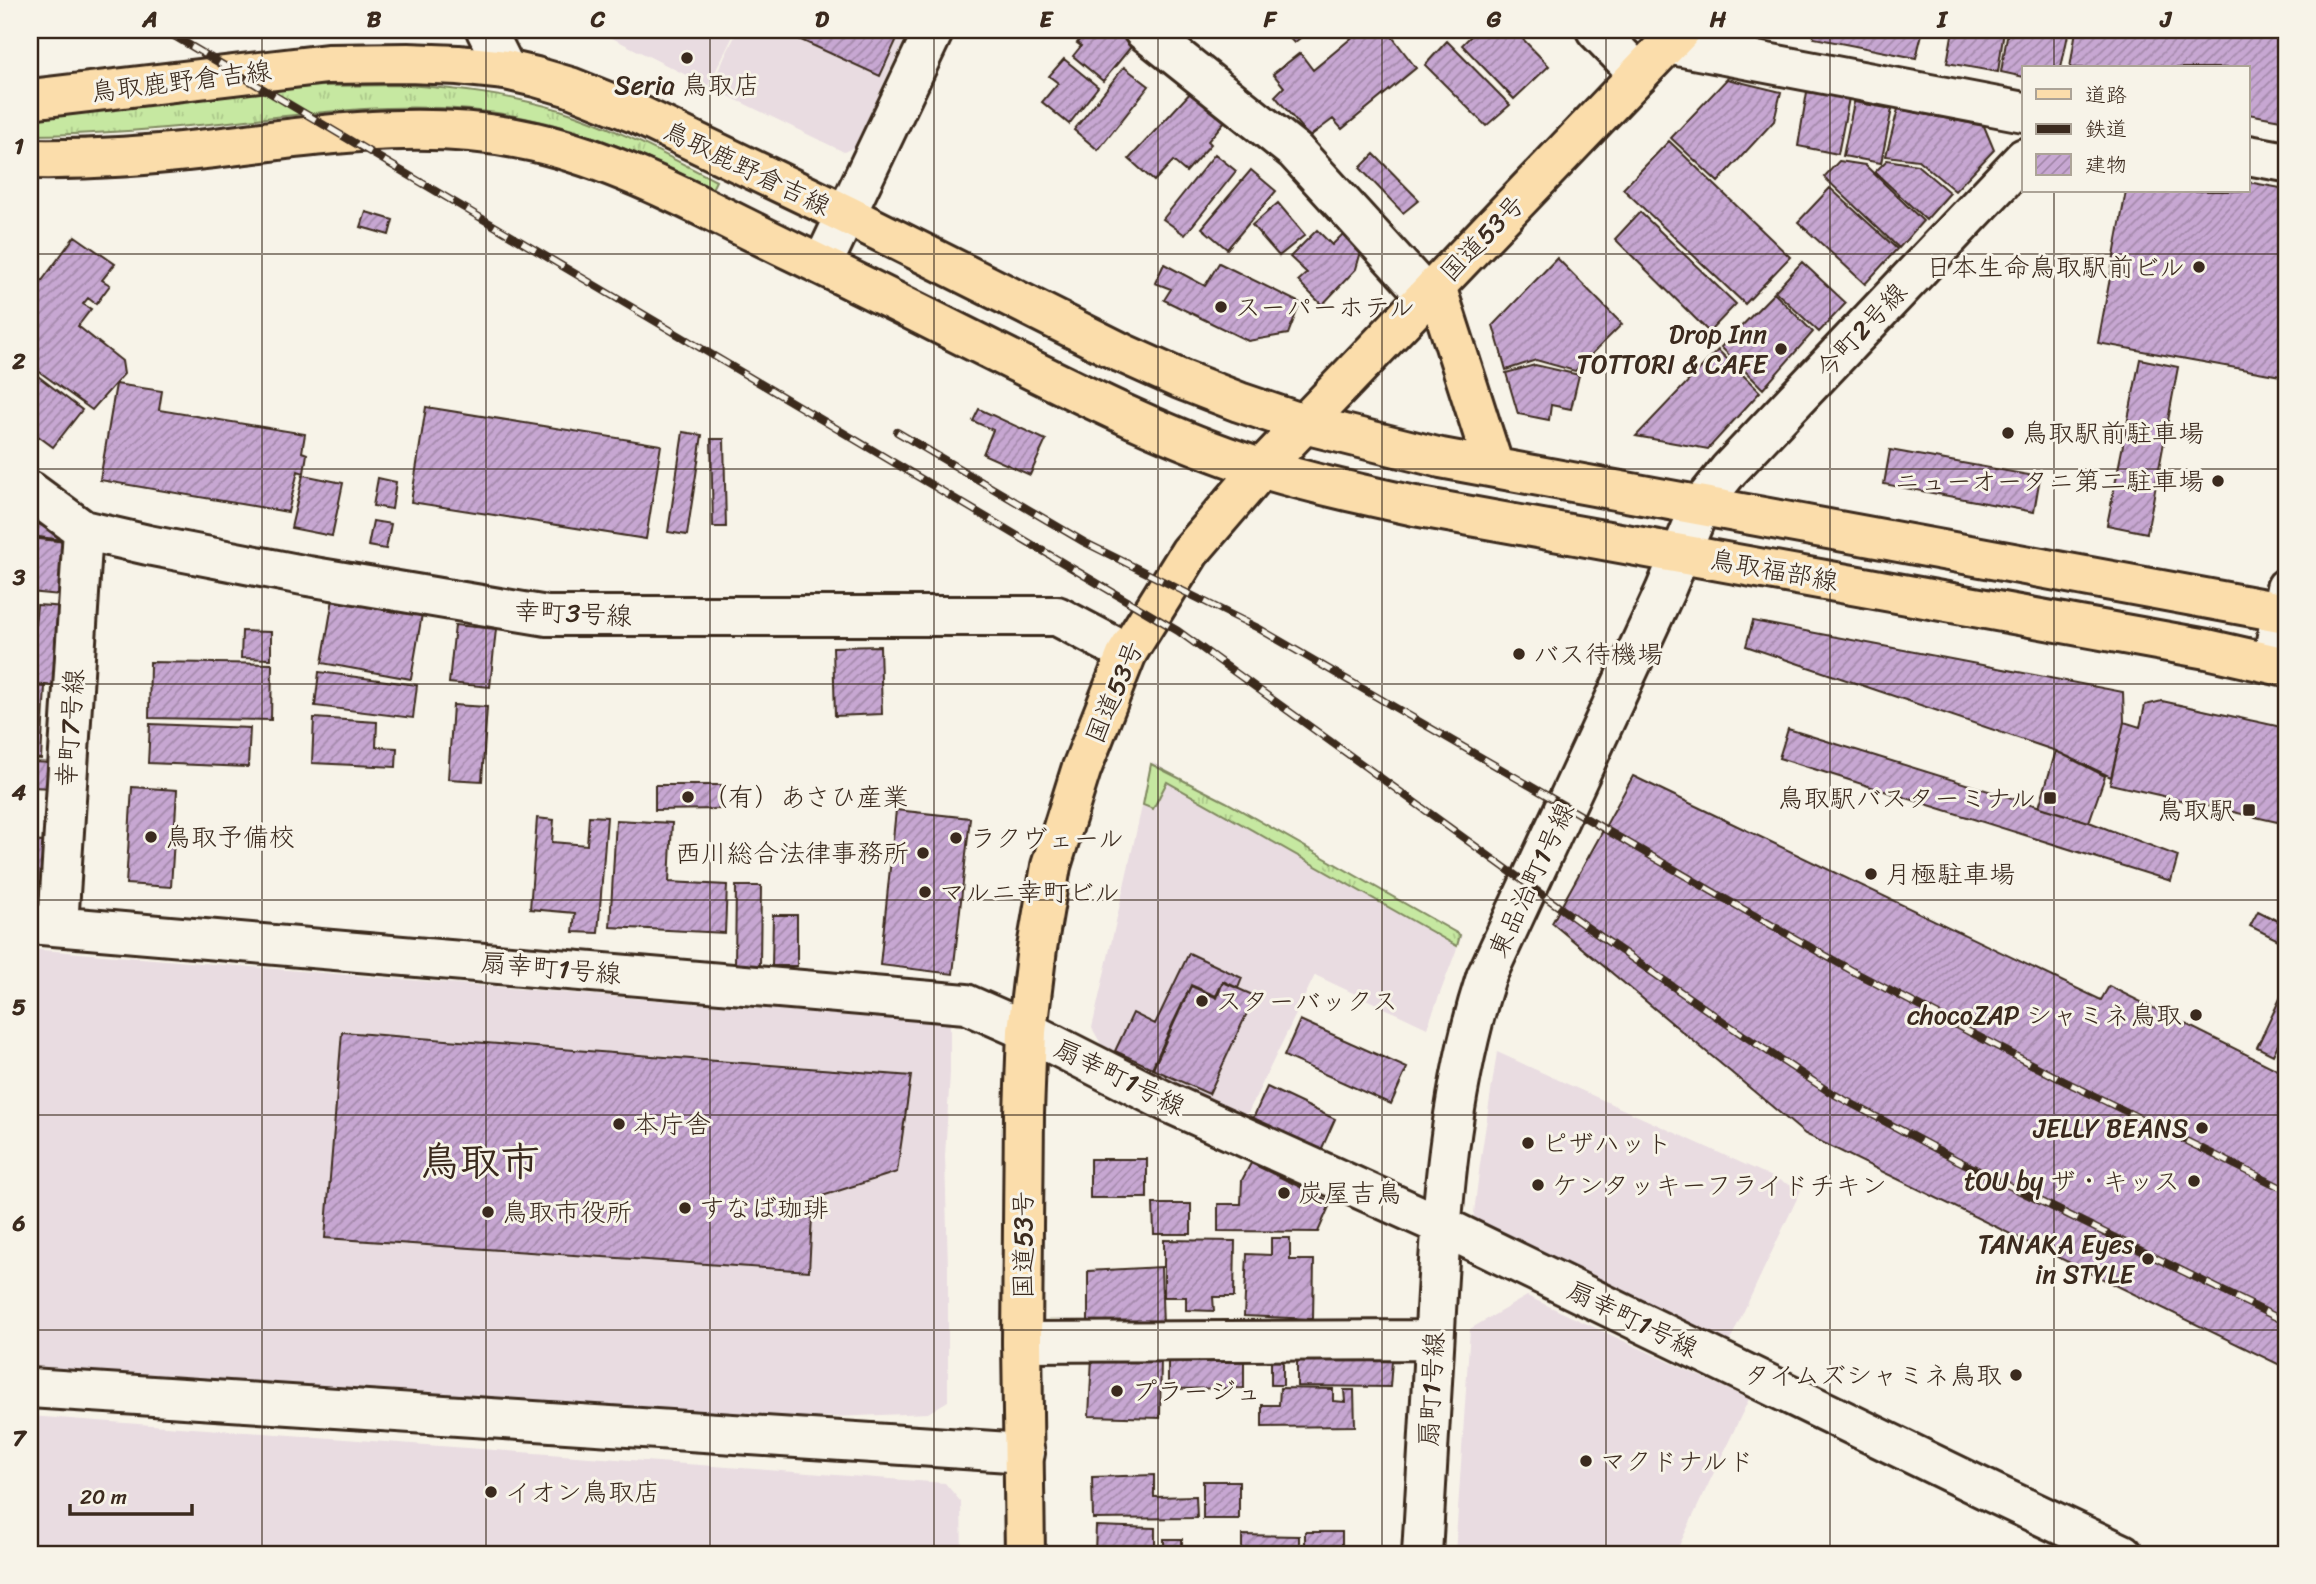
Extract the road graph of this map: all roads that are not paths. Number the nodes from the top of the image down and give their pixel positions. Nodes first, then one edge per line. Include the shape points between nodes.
1 (486, 30) edge
2 (934, 30) edge
3 (1143, 30) edge
4 (1596, 30) edge
5 (1674, 37) edge
6 (506, 70) junction
7 (1639, 74) junction
8 (30, 99) edge
9 (2022, 112) edge
10 (2250, 155) edge
11 (30, 159) edge
12 (2022, 160) edge
13 (2286, 162) edge
14 (847, 215) junction
15 (822, 265) junction
16 (1432, 291) junction
17 (1304, 424) junction
18 (1494, 467) junction
19 (1262, 468) junction
20 (30, 491) edge
21 (1701, 505) junction
22 (83, 530) junction
23 (1680, 553) junction
24 (2285, 605) edge
25 (1127, 653) junction
26 (2279, 665) edge
27 (44, 925) edge
28 (1027, 1031) junction
29 (1440, 1225) junction
30 (1434, 1340) junction
31 (1022, 1342) junction
32 (30, 1388) edge
33 (1025, 1452) junction
34 (1026, 1554) edge
35 (1422, 1554) edge
36 (2123, 1554) edge

1 - 6 street
2 - 14 street
3 - 16 street via 1295,151
4 - 7 street
5 - 7 main road, 国道53号
5 - 9 street
6 - 8 main road, 鳥取鹿野倉吉線 via 408,63 327,64
6 - 14 main road, 鳥取鹿野倉吉線 via 635,113
7 - 16 main road, 国道53号
10 - 13 street
11 - 15 main road, 鳥取鹿野倉吉線 via 132,157 380,129 508,137 556,148 629,174
12 - 21 street, 今町2号線 via 1728,470
14 - 15 street
14 - 17 main road, 鳥取鹿野倉吉線 via 1122,353 1227,398
15 - 19 main road, 鳥取鹿野倉吉線 via 1120,413
16 - 17 main road, 国道53号
16 - 18 main road
17 - 18 main road, 鳥取福部線
17 - 19 main road, 国道53号
18 - 21 main road, 鳥取福部線
19 - 23 main road, 鳥取福部線 via 1415,506
19 - 25 main road, 国道53号 via 1190,552
20 - 22 street, 幸町3号線
21 - 23 street, 今町2号線
21 - 24 main road, 鳥取福部線
22 - 25 street, 幸町3号線 via 294,573 547,616 1057,616
22 - 27 street, 幸町7号線
23 - 26 main road, 鳥取福部線
23 - 29 street, 東品治町1号線 via 1486,977 1451,1125
24 - 26 street
25 - 28 main road, 国道53号 via 1081,770 1051,866
27 - 28 street, 扇幸町1号線 via 966,1004
28 - 29 street, 扇幸町1号線 via 1169,1103
28 - 31 main road, 国道53号
29 - 30 street, 扇町1号線
29 - 36 street, 扇幸町1号線
30 - 31 street
30 - 35 street, 扇町1号線
31 - 33 main road, 国道53号
32 - 33 street
33 - 34 main road, 国道53号

